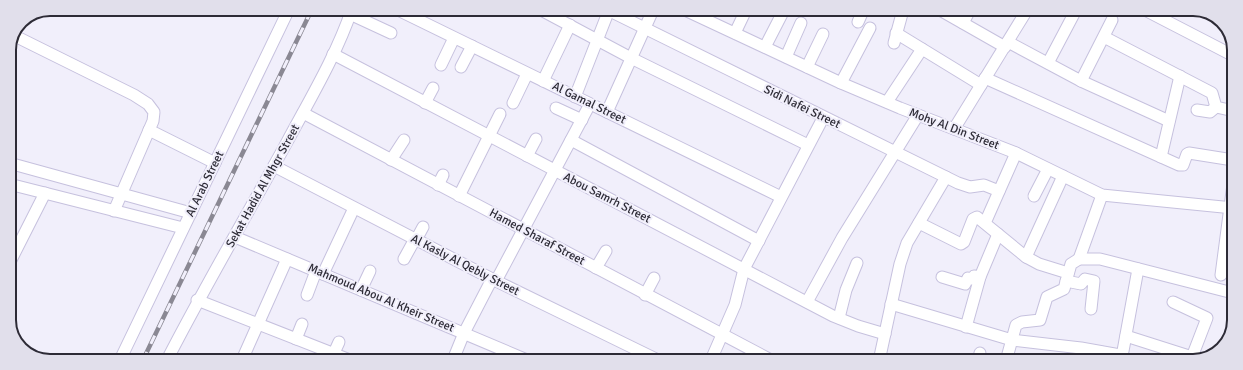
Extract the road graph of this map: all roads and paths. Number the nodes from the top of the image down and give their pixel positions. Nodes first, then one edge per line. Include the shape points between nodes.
1 (286, 16) edge
2 (349, 16) edge
3 (358, 16) edge
4 (410, 16) edge
5 (553, 16) edge
6 (606, 16) edge
7 (620, 16) edge
8 (650, 16) edge
9 (706, 16) edge
10 (743, 16) edge
11 (781, 16) edge
12 (901, 16) edge
13 (951, 16) edge
14 (967, 16) edge
15 (1023, 16) edge
16 (1073, 16) edge
17 (1157, 16) edge
18 (1112, 20) dead end
19 (802, 23) dead end
20 (963, 23) junction
21 (570, 25) junction
22 (644, 28) junction
23 (870, 28) dead end
24 (735, 33) junction
25 (391, 34) dead end
26 (823, 34) dead end
27 (1104, 37) junction
28 (19, 38) edge
29 (454, 38) junction
30 (596, 40) junction
31 (1006, 44) junction
32 (472, 46) junction
33 (765, 47) junction
34 (922, 49) junction
35 (1227, 52) edge
36 (333, 54) junction
37 (786, 57) junction
38 (631, 58) junction
39 (1048, 63) junction
40 (441, 65) dead end
41 (461, 67) dead end
42 (807, 67) junction
43 (527, 74) junction
44 (1180, 76) junction
45 (543, 81) junction
46 (983, 81) junction
47 (1081, 81) junction
48 (841, 83) junction
49 (433, 88) dead end
50 (575, 97) junction
51 (887, 102) junction
52 (425, 103) junction
53 (513, 103) dead end
54 (590, 104) junction
55 (1216, 107) junction
56 (556, 108) dead end
57 (1227, 109) edge
58 (1197, 110) dead end
59 (607, 112) junction
60 (303, 113) junction
61 (500, 114) dead end
62 (918, 115) junction
63 (823, 118) junction
64 (582, 120) junction
65 (1170, 121) junction
66 (954, 129) junction
67 (149, 130) junction
68 (489, 136) junction
69 (536, 139) dead end
70 (404, 140) dead end
71 (571, 140) junction
72 (808, 146) junction
73 (896, 152) junction
74 (1016, 153) junction
75 (527, 156) junction
76 (1161, 157) junction
77 (1227, 159) edge
78 (391, 160) junction
79 (215, 163) junction
80 (16, 165) edge
81 (274, 166) junction
82 (1048, 169) junction
83 (555, 171) junction
84 (1063, 176) junction
85 (946, 177) junction
86 (16, 186) edge
87 (999, 191) junction
88 (45, 193) junction
89 (122, 193) junction
90 (1102, 195) junction
91 (460, 196) junction
92 (1034, 196) dead end
93 (781, 197) junction
94 (354, 208) junction
95 (1227, 208) edge
96 (114, 211) junction
97 (191, 212) junction
98 (919, 223) junction
99 (985, 223) junction
100 (423, 227) dead end
101 (183, 228) junction
102 (524, 230) junction
103 (998, 234) junction
104 (235, 237) junction
105 (1227, 238) edge
106 (415, 239) junction
107 (759, 241) junction
108 (16, 250) edge
109 (606, 251) dead end
110 (1026, 257) junction
111 (287, 259) junction
112 (1079, 259) junction
113 (404, 260) dead end
114 (857, 263) dead end
115 (596, 268) junction
116 (744, 269) junction
117 (1138, 269) junction
118 (370, 271) dead end
119 (320, 272) junction
120 (1221, 275) dead end
121 (942, 277) dead end
122 (980, 277) junction
123 (1067, 277) junction
124 (654, 278) dead end
125 (494, 280) junction
126 (361, 290) junction
127 (1227, 291) edge
128 (307, 295) dead end
129 (645, 295) junction
130 (197, 300) junction
131 (807, 302) junction
132 (1173, 302) dead end
133 (891, 304) junction
134 (1091, 310) dead end
135 (839, 318) junction
136 (302, 324) dead end
137 (257, 325) junction
138 (966, 327) junction
139 (464, 333) junction
140 (885, 334) junction
141 (722, 336) junction
142 (1126, 336) junction
143 (296, 339) junction
144 (1012, 340) junction
145 (339, 342) dead end
146 (123, 354) edge
147 (170, 354) edge
148 (245, 354) edge
149 (332, 354) edge
150 (341, 354) edge
151 (455, 354) edge
152 (513, 354) edge
153 (646, 354) edge
154 (714, 354) edge
155 (756, 354) edge
156 (881, 354) edge
157 (1008, 354) edge
158 (1088, 354) edge
159 (1122, 354) edge
160 (1183, 354) edge
161 (1193, 354) edge

1 - 79 street, Al Arab Street
2 - 36 street, Sekat Hadid Al Mhgr Street
3 - 25 street
4 - 29 street, Al Gamal Street
5 - 21 street
6 - 30 street
7 - 22 street, Sidi Nafei Street
8 - 22 street
9 - 24 street, Mohy Al Din Street
10 - 24 street
11 - 33 street
12 - 34 street via 895,38
13 - 20 street
14 - 20 street
15 - 31 street
16 - 39 street
17 - 35 street
18 - 27 street
19 - 37 street
20 - 31 street
21 - 30 street
21 - 45 street
22 - 38 street
22 - 63 street, Sidi Nafei Street
23 - 48 street
24 - 33 street, Mohy Al Din Street
26 - 42 street
27 - 44 street
27 - 47 street
28 - 67 street via 148,104 154,112
29 - 32 street, Al Gamal Street
29 - 40 street
30 - 38 street
30 - 50 street
31 - 39 street
31 - 46 street
32 - 41 street
32 - 43 street, Al Gamal Street
33 - 37 street, Mohy Al Din Street
34 - 46 street
34 - 51 street
36 - 52 street, Abou Samrh Street
36 - 60 street, Sekat Hadid Al Mhgr Street
37 - 42 street, Mohy Al Din Street
38 - 59 street
38 - 72 street
39 - 47 street
42 - 48 street, Mohy Al Din Street
43 - 45 street, Al Gamal Street
43 - 53 street
44 - 55 street via 1212,93
44 - 65 street
45 - 50 street, Al Gamal Street
46 - 66 street
46 - 76 street
47 - 65 street
48 - 51 street, Mohy Al Din Street
49 - 52 street
50 - 54 street, Al Gamal Street
51 - 62 street, Mohy Al Din Street
52 - 68 street, Abou Samrh Street
54 - 59 street, Al Gamal Street
54 - 64 street
55 - 57 street
55 - 58 street via 1210,112
56 - 64 street
59 - 93 street, Al Gamal Street
60 - 78 street, Hamed Sharaf Street
60 - 81 street, Sekat Hadid Al Mhgr Street
61 - 68 street
62 - 66 street, Mohy Al Din Street
62 - 73 street
63 - 72 street
63 - 73 street, Sidi Nafei Street
64 - 71 street
65 - 76 street
66 - 74 street, Mohy Al Din Street
67 - 79 street
67 - 89 street
68 - 75 street, Abou Samrh Street
68 - 91 street
69 - 75 street
70 - 78 street
71 - 83 street
71 - 107 street
72 - 93 street
73 - 85 street, Sidi Nafei Street
73 - 131 street via 842,238
74 - 82 street, Mohy Al Din Street
74 - 87 street
75 - 83 street, Abou Samrh Street
76 - 77 street via 1181,166 1189,153
78 - 91 street, Hamed Sharaf Street via 441,180
79 - 97 street, Al Arab Street
80 - 89 street
81 - 94 street, Al Kasly Al Qebly Street
81 - 104 street, Sekat Hadid Al Mhgr Street
82 - 84 street, Mohy Al Din Street
82 - 92 street
83 - 102 street
83 - 116 street, Abou Samrh Street
84 - 90 street, Mohy Al Din Street
84 - 110 street
85 - 87 street, Sidi Nafei Street via 965,186 984,186
85 - 98 street
86 - 88 street
87 - 99 street
88 - 96 street
88 - 108 street
89 - 96 street
89 - 97 street
90 - 95 street, Mohy Al Din Street
90 - 112 street
91 - 102 street, Hamed Sharaf Street
93 - 107 street
94 - 106 street, Al Kasly Al Qebly Street
94 - 119 street
96 - 101 street
97 - 101 street, Al Arab Street
98 - 99 street via 961,244 975,217
98 - 133 street via 905,249
99 - 103 street
100 - 106 street
101 - 146 street, Al Arab Street
102 - 115 street, Hamed Sharaf Street
102 - 125 street
103 - 110 street
103 - 122 street
104 - 111 street, Mahmoud Abou Al Kheir Street
104 - 130 street, Sekat Hadid Al Mhgr Street
105 - 120 street
106 - 113 street
106 - 125 street, Al Kasly Al Qebly Street
107 - 116 street
109 - 115 street
110 - 123 street
111 - 119 street, Mahmoud Abou Al Kheir Street
111 - 137 street
112 - 117 street via 1100,260
112 - 123 street via 1071,263
114 - 135 street via 846,290
115 - 129 street, Hamed Sharaf Street
116 - 131 street, Abou Samrh Street
116 - 141 street via 735,305
117 - 127 street
117 - 142 street
118 - 126 street
119 - 126 street, Mahmoud Abou Al Kheir Street
119 - 128 street
121 - 122 street via 965,284 968,278
122 - 138 street
123 - 134 street via 1082,284 1084,279 1094,281
123 - 144 street via 1062,291 1047,297 1040,320 1017,324
124 - 129 street
125 - 139 street
125 - 153 street, Al Kasly Al Qebly Street
126 - 139 street, Mahmoud Abou Al Kheir Street
129 - 141 street, Hamed Sharaf Street
130 - 137 street
130 - 147 street, Sekat Hadid Al Mhgr Street
131 - 135 street, Abou Samrh Street
132 - 161 street via 1207,318
133 - 138 street
133 - 140 street
135 - 140 street, Abou Samrh Street
136 - 143 street
137 - 143 street
137 - 148 street
138 - 144 street
139 - 151 street
139 - 152 street, Mahmoud Abou Al Kheir Street
140 - 156 street
141 - 154 street
141 - 155 street, Hamed Sharaf Street
142 - 159 street
142 - 160 street
143 - 149 street
144 - 157 street
144 - 158 street
145 - 150 street

